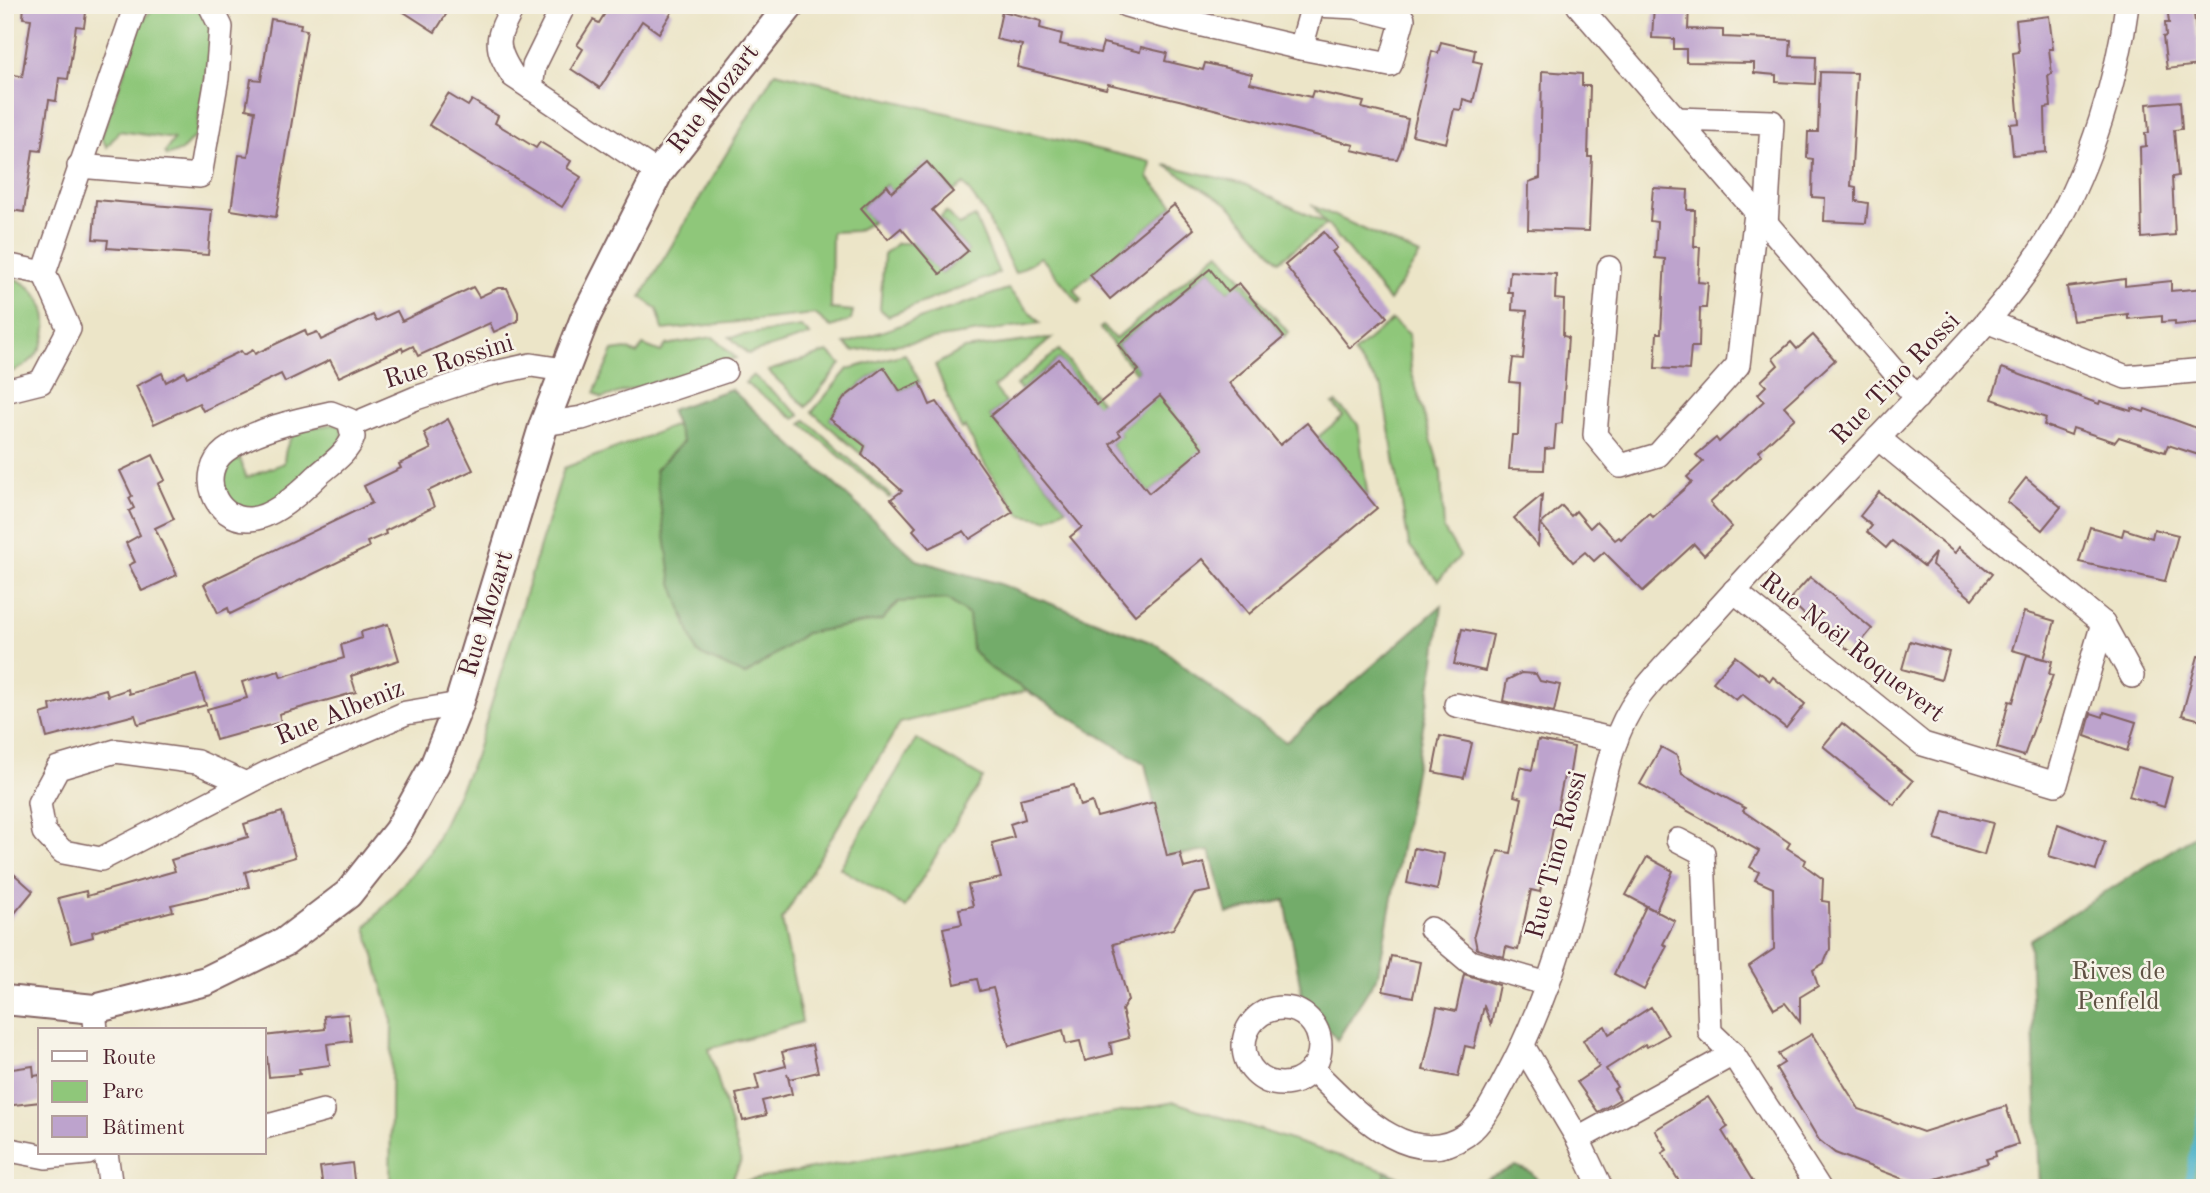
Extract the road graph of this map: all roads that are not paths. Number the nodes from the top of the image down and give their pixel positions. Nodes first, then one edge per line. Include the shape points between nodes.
1 (136, 5) edge
2 (210, 5) edge
3 (514, 5) edge
4 (564, 5) edge
5 (790, 5) edge
6 (1126, 5) edge
7 (1314, 5) edge
8 (1577, 5) edge
9 (2127, 5) edge
10 (1160, 10) edge
11 (1301, 48) junction
12 (531, 88) junction
13 (1676, 119) junction
14 (79, 166) junction
15 (658, 173) junction
16 (1761, 219) junction
17 (5, 265) edge
18 (1609, 268) dead end
19 (44, 273) junction
20 (1989, 322) junction
21 (564, 370) junction
22 (2205, 370) edge
23 (725, 371) dead end
24 (5, 391) edge
25 (1917, 398) junction
26 (544, 424) junction
27 (352, 425) junction
28 (1878, 438) junction
29 (1734, 591) junction
30 (2103, 623) junction
31 (2132, 676) dead end
32 (459, 704) junction
33 (1455, 705) dead end
34 (1616, 740) junction
35 (244, 783) junction
36 (1678, 840) dead end
37 (1431, 929) dead end
38 (1548, 984) junction
39 (5, 1000) edge
40 (95, 1019) edge
41 (1523, 1046) junction
42 (1733, 1054) junction
43 (1312, 1069) dead end
44 (323, 1111) dead end
45 (266, 1126) edge
46 (1578, 1139) junction
47 (5, 1149) edge
48 (78, 1154) edge
49 (106, 1154) edge
50 (111, 1188) edge
51 (1601, 1188) edge
52 (1819, 1188) edge

1 - 14 street
2 - 14 street via 221,27 200,176
3 - 12 street via 498,35 498,53 513,76
4 - 12 street via 534,65
5 - 15 street, Rue Mozart
6 - 10 street
7 - 11 street
7 - 11 street via 1356,6 1403,19 1390,65
8 - 13 street
9 - 20 street, Rue Tino Rossi via 2122,43 2099,126 2064,208
10 - 11 street
12 - 15 street
13 - 16 street
13 - 16 street via 1772,122
14 - 19 street
15 - 21 street, Rue Mozart
16 - 18 street via 1738,365 1658,455 1621,466 1595,435
16 - 25 street
17 - 19 street
19 - 24 street via 69,328 41,382
20 - 22 street via 2126,377
20 - 25 street, Rue Tino Rossi
21 - 26 street, Rue Mozart
21 - 27 street, Rue Rossini via 531,365 489,374
23 - 26 street via 582,418
25 - 28 street, Rue Tino Rossi
26 - 32 street, Rue Mozart
27 - 27 street via 353,437 347,448 307,487 263,516 239,518 218,505 212,495 212,471 226,450 288,422 331,413 344,416
28 - 29 street, Rue Tino Rossi
28 - 30 street
29 - 30 street, Rue Noël Roquevert via 1923,744 2056,784
29 - 34 street, Rue Tino Rossi via 1636,700
30 - 31 street
32 - 35 street, Rue Albeniz via 406,713
32 - 40 street, Rue Mozart via 436,764 398,831 348,894 285,942 206,981
33 - 34 street, Rue Tino Rossi
34 - 38 street, Rue Tino Rossi
35 - 35 street, Rue Albeniz via 101,859 63,852 44,832 39,803 58,768 116,751 197,762
36 - 42 street via 1703,853 1710,1032
37 - 38 street via 1470,962
38 - 41 street, Rue Tino Rossi
39 - 40 street, Rue Mozart
41 - 43 street, Rue Tino Rossi via 1489,1110 1469,1133 1447,1146 1405,1144 1374,1127
41 - 46 street
42 - 46 street
42 - 52 street
44 - 45 street
46 - 51 street
47 - 48 street via 46,1157
49 - 50 street

